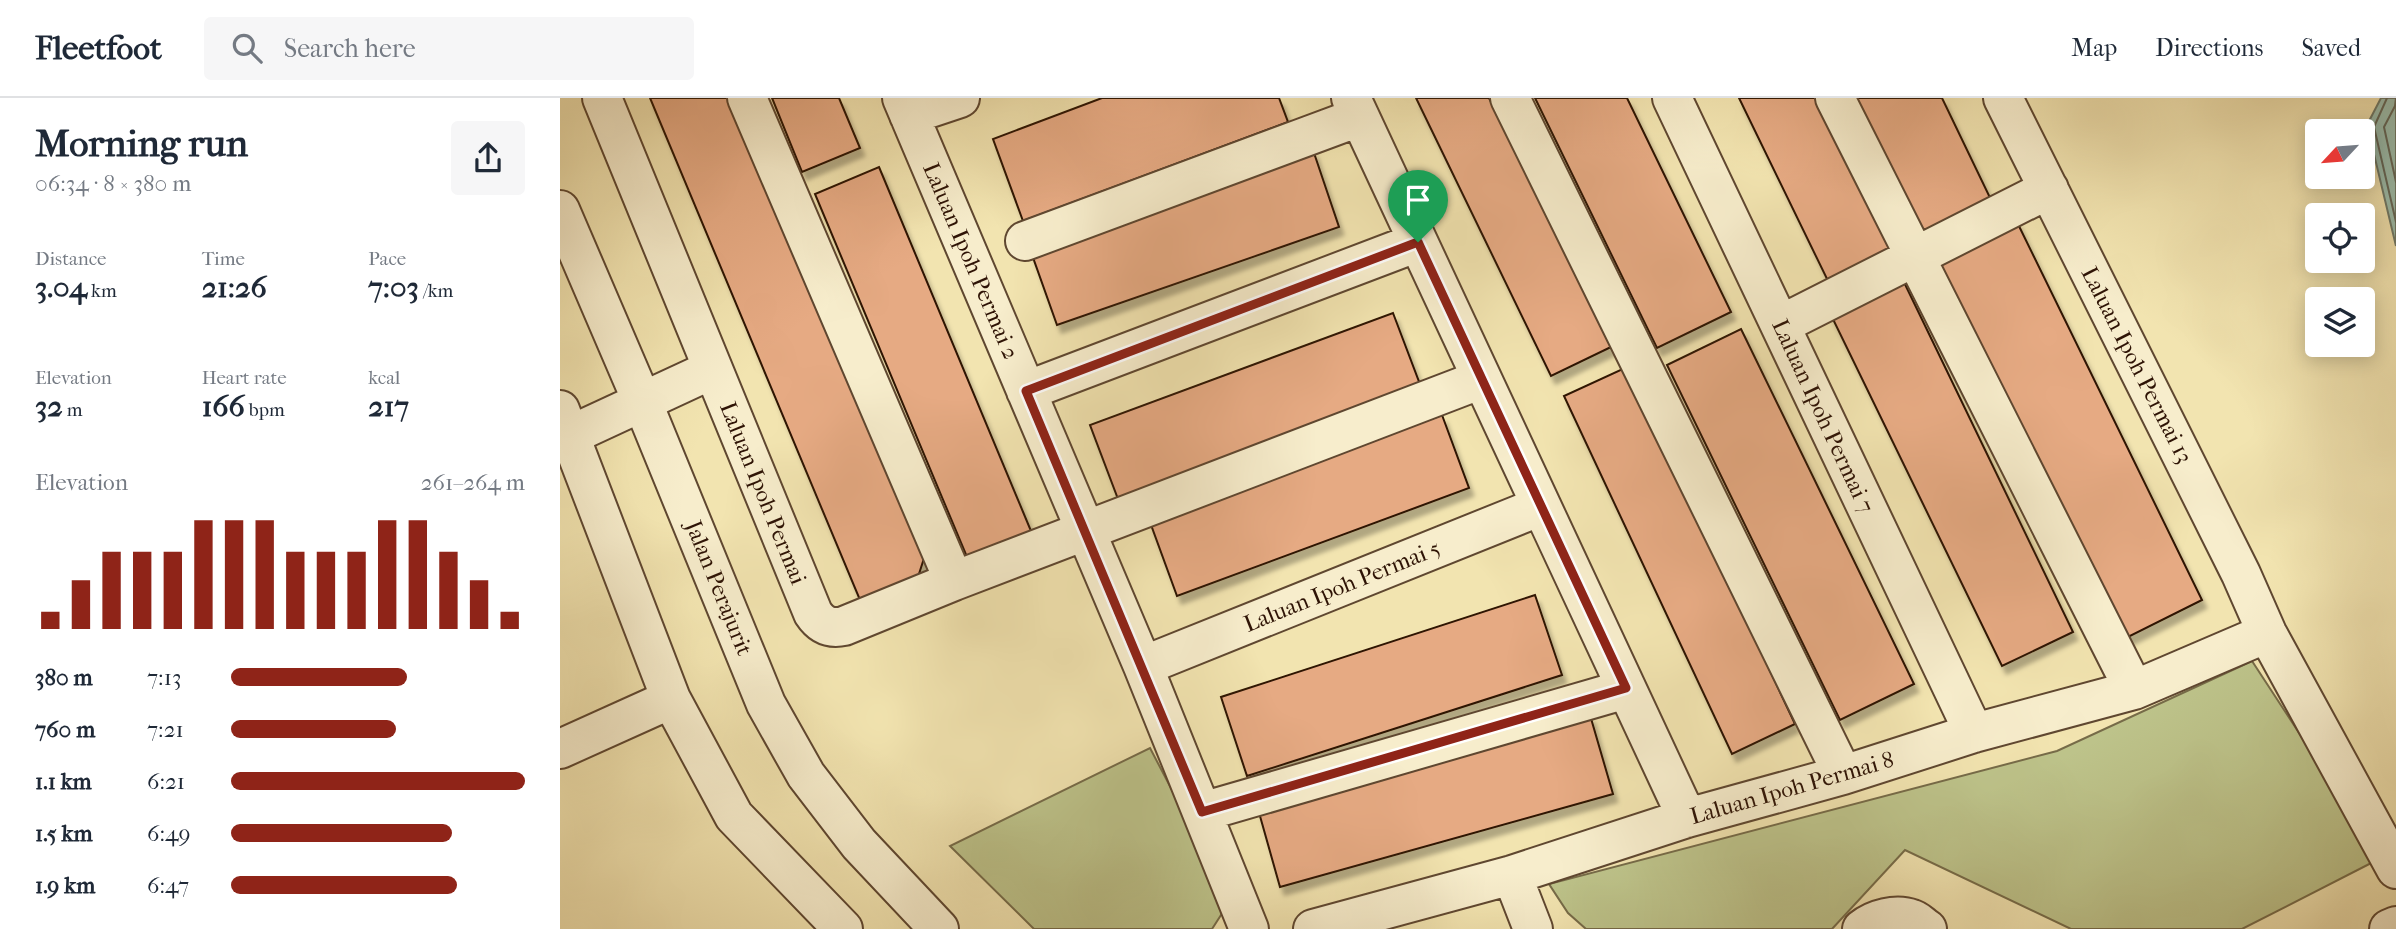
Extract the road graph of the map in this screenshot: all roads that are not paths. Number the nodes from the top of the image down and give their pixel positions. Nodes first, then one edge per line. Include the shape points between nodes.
1 (602, 98) edge
2 (747, 98) edge
3 (960, 98) edge
4 (1510, 98) edge
5 (1672, 98) edge
6 (1836, 98) edge
7 (2003, 98) edge
8 (906, 106) edge
9 (1355, 107) edge
10 (2049, 189) junction
11 (560, 211) edge
12 (1025, 241) dead end
13 (1418, 242) junction
14 (1914, 257) junction
15 (1780, 325) junction
16 (713, 369) junction
17 (1482, 379) junction
18 (1026, 391) junction
19 (642, 401) junction
20 (564, 428) edge
21 (1541, 506) junction
22 (1085, 531) junction
23 (954, 581) junction
24 (2267, 634) junction
25 (1143, 666) junction
26 (1626, 688) junction
27 (2134, 690) junction
28 (671, 699) junction
29 (1973, 733) junction
30 (560, 749) edge
31 (1843, 775) junction
32 (1202, 812) junction
33 (1688, 818) junction
34 (2396, 869) edge
35 (1513, 875) junction
36 (2396, 926) edge
37 (843, 929) edge
38 (939, 929) edge
39 (1250, 929) edge
40 (1313, 929) edge
41 (1533, 929) edge
42 (1862, 929) edge
43 (1927, 929) edge
44 (2389, 929) edge

1 - 16 street, Laluan Ipoh Permai
2 - 23 street
3 - 8 street
4 - 31 street
5 - 15 street, Laluan Ipoh Permai 7
6 - 14 street
7 - 10 street, Laluan Ipoh Permai 13
8 - 18 street, Laluan Ipoh Permai 2
9 - 12 street
9 - 13 street
10 - 14 street
10 - 24 street, Laluan Ipoh Permai 13
11 - 19 street, Jalan Perajurit
13 - 17 street
13 - 18 street
14 - 15 street
14 - 27 street
15 - 29 street, Laluan Ipoh Permai 7
16 - 19 street
16 - 23 street, Laluan Ipoh Permai via 818,621 835,628 844,626
17 - 21 street
17 - 22 street, Laluan Ipoh Permai
18 - 22 street, Laluan Ipoh Permai 2
19 - 20 street
19 - 38 street, Jalan Perajurit via 766,704 806,775 859,844
20 - 28 street
21 - 25 street, Laluan Ipoh Permai 5
21 - 26 street
22 - 23 street, Laluan Ipoh Permai
22 - 25 street, Laluan Ipoh Permai 2
24 - 27 street, Laluan Ipoh Permai 8
24 - 34 street, Laluan Ipoh Permai 13
25 - 32 street, Laluan Ipoh Permai 2
26 - 32 street
26 - 33 street
27 - 29 street, Laluan Ipoh Permai 8
28 - 30 street
28 - 37 street via 734,816
29 - 31 street, Laluan Ipoh Permai 8
31 - 33 street, Laluan Ipoh Permai 8
32 - 39 street, Laluan Ipoh Permai 2
33 - 35 street, Laluan Ipoh Permai 8
35 - 40 street, Laluan Ipoh Permai 8
35 - 41 street
36 - 44 street
42 - 43 street via 1888,917 1912,919

